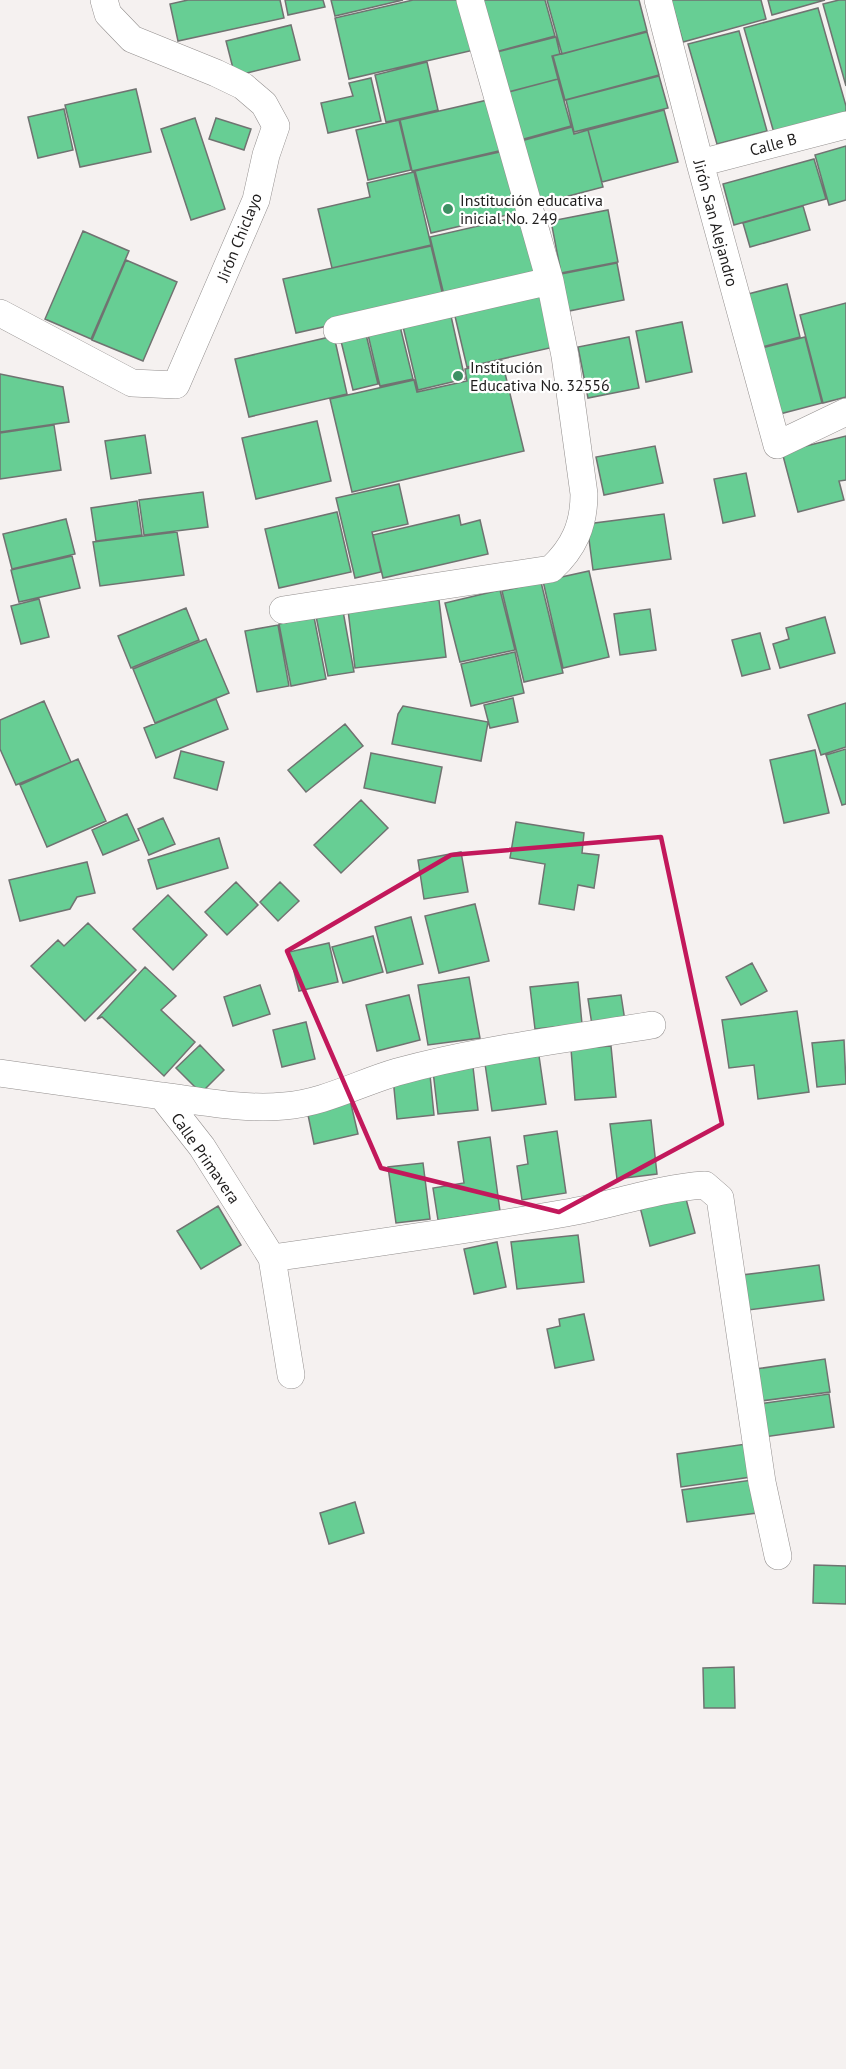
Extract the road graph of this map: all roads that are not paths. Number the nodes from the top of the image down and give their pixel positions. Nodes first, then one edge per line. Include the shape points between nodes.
1 (104, 0) edge
2 (470, 0) edge
3 (658, 0) edge
4 (846, 125) edge
5 (700, 163) junction
6 (550, 281) junction
7 (0, 313) edge
8 (337, 330) dead end
9 (846, 412) edge
10 (283, 610) dead end
11 (652, 1025) dead end
12 (0, 1073) edge
13 (162, 1096) junction
14 (272, 1258) junction
15 (291, 1375) dead end
16 (778, 1556) dead end

1 - 7 street, Jirón Chiclayo via 108,14 132,39 243,86 264,104 276,126 256,200 176,385 132,383
2 - 6 street
3 - 5 street, Jirón San Alejandro
4 - 5 street, Calle B
5 - 9 street, Jirón San Alejandro via 777,445
6 - 8 street
6 - 10 street via 584,494 580,528 563,558 551,569
11 - 13 street via 407,1070 318,1100 284,1106
12 - 13 street, Calle Primavera
13 - 14 street, Calle Primavera via 202,1147
14 - 15 street, Calle Primavera
14 - 16 street via 412,1239 558,1214 678,1186 705,1185 720,1198 762,1482

